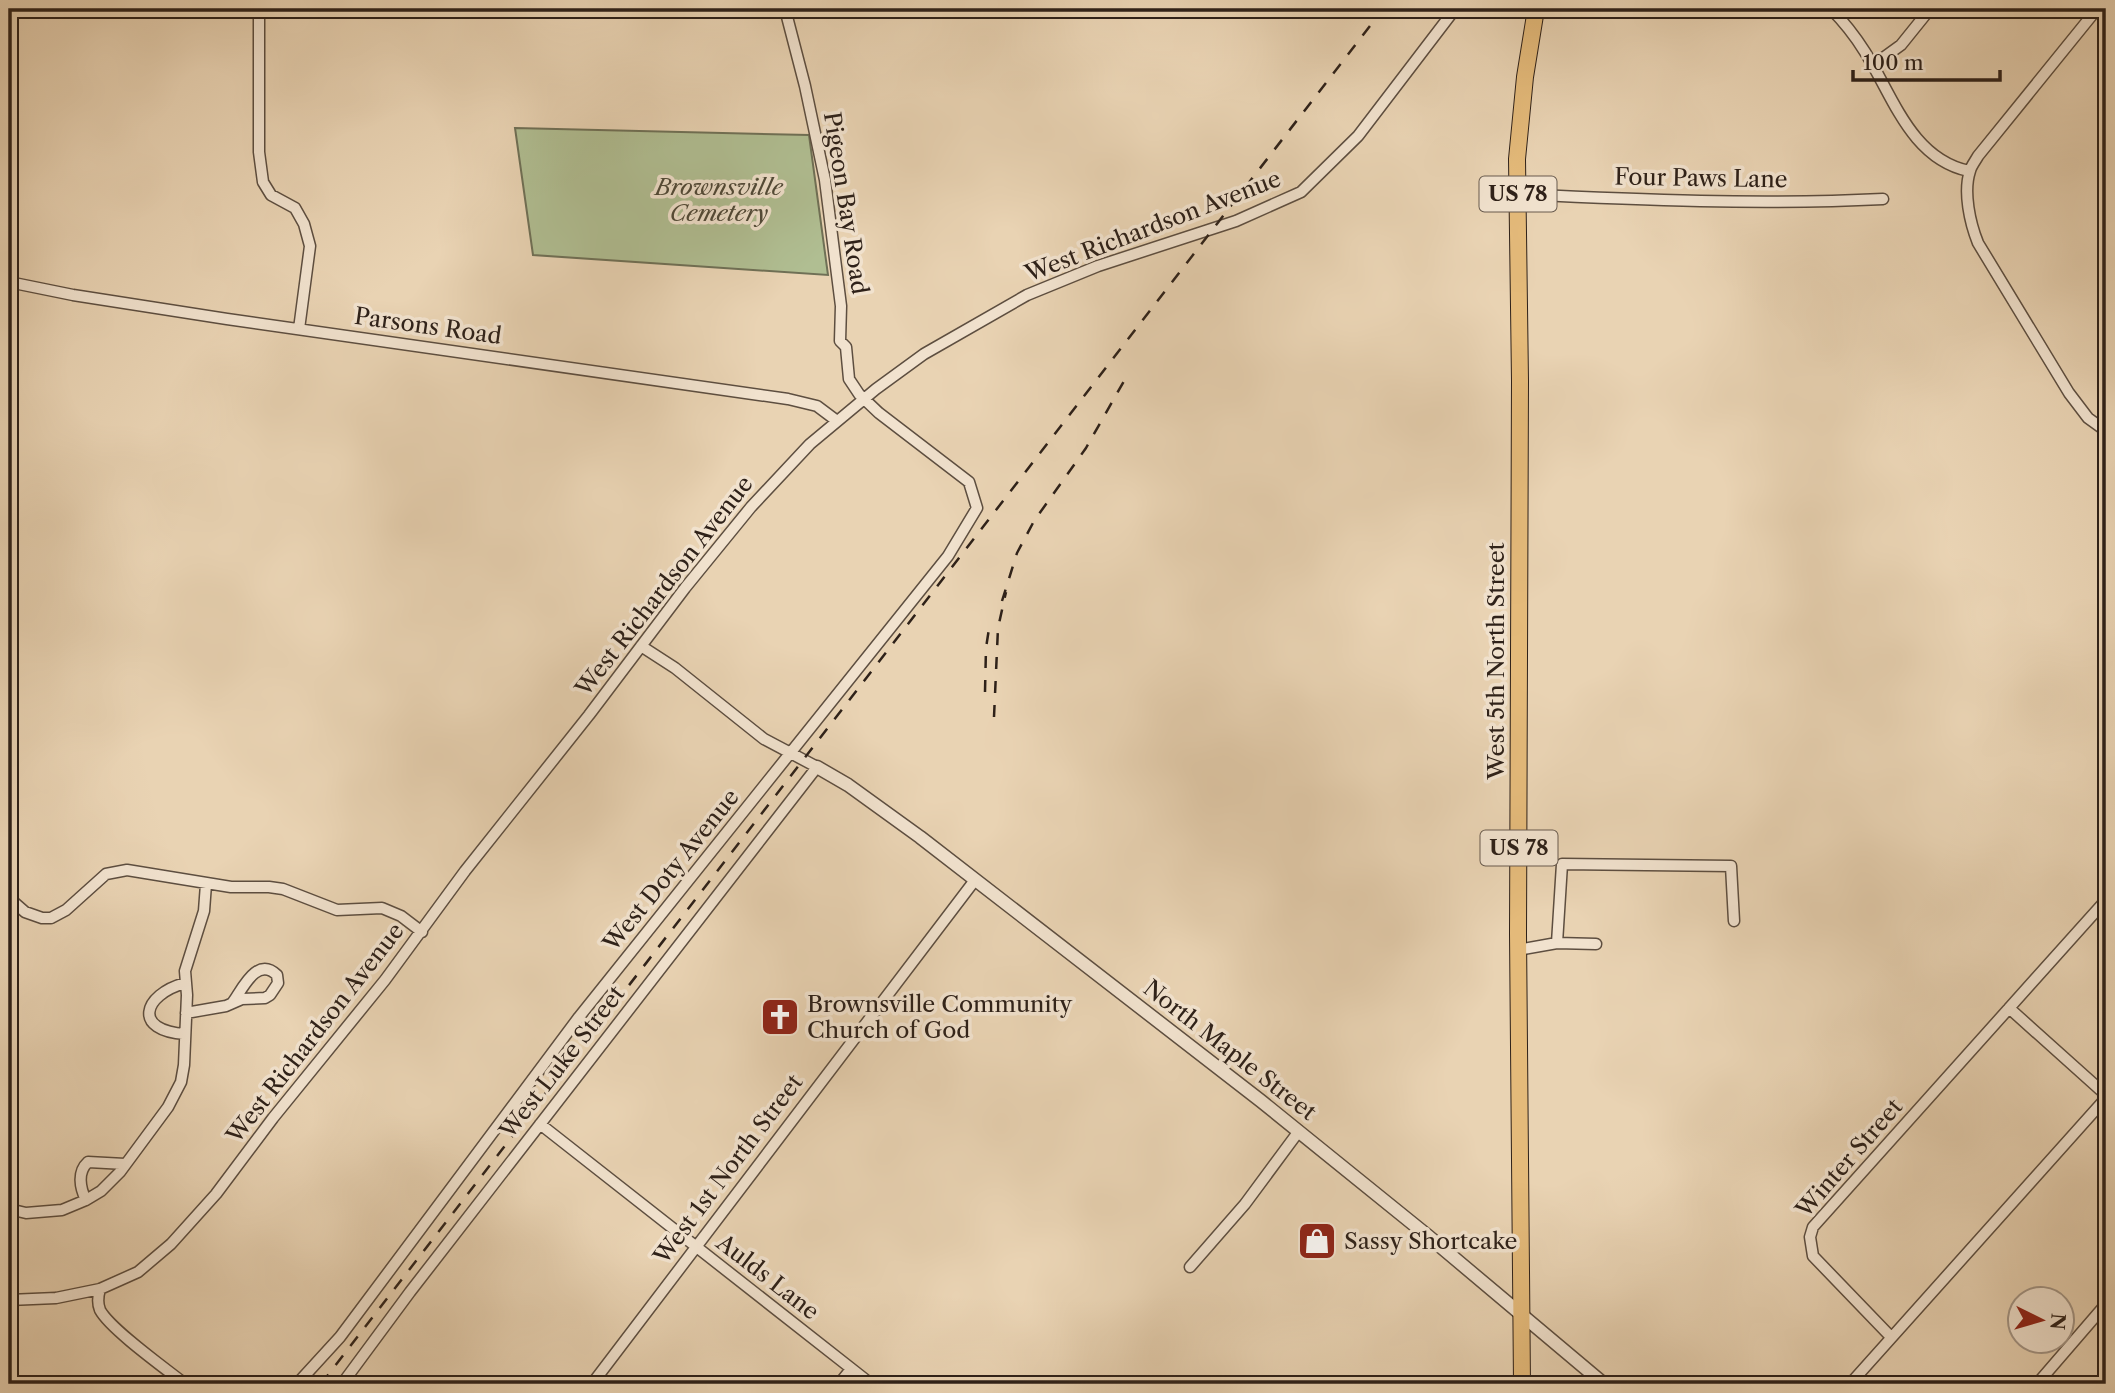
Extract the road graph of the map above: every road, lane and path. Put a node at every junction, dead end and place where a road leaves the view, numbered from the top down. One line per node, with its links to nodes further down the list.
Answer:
1 (259, 9): 13 (street)
2 (785, 9): 14 (street, Pigeon Bay Road)
3 (1455, 9): 14 (street, West Richardson Avenue)
4 (1536, 9): 10 (main road, West 5th North Street / US 78)
5 (1831, 9): 8 (street)
6 (1930, 9): 8 (street)
7 (2096, 9): 9 (street)
8 (1872, 66): 9 (street)
9 (1969, 171): 16 (street)
10 (1518, 194): 11 (street, Four Paws Lane); 28 (main road, West 5th North Street / US 78)
11 (1883, 199)
12 (9, 282): 13 (street, Parsons Road)
13 (299, 329): 15 (street, Parsons Road)
14 (864, 399): 15 (street, West Richardson Avenue); 18 (street, West Doty Avenue)
15 (836, 421): 17 (street, West Richardson Avenue)
16 (2104, 434)
17 (641, 646): 18 (street); 25 (street, West Richardson Avenue)
18 (792, 754): 19 (street); 49 (street, West Doty Avenue)
19 (817, 766): 20 (street, North Maple Street); 35 (street, West Luke Street)
20 (975, 880): 36 (street, North Maple Street); 40 (street, West 1st North Street)
21 (206, 884): 22 (street); 25 (street); 29 (street)
22 (9, 898)
23 (2106, 900): 31 (street, Winter Street)
24 (1734, 921): 26 (street)
25 (422, 932): 42 (street, West Richardson Avenue)
26 (1557, 943): 27 (street); 28 (street)
27 (1596, 944)
28 (1518, 950): 45 (main road, West 5th North Street / US 78)
29 (186, 983): 32 (street); 33 (street)
30 (233, 1002): 32 (street)
31 (2009, 1008): 34 (street); 46 (street, Winter Street)
32 (186, 1013): 33 (street)
33 (186, 1034): 37 (street)
34 (2106, 1096): 46 (street)
35 (541, 1124): 40 (street, Aulds Lane); 50 (street, West Luke Street)
36 (1299, 1131): 41 (street); 45 (street, North Maple Street)
37 (125, 1164): 38 (street); 38 (street)
38 (86, 1200): 39 (street)
39 (12, 1214)
40 (696, 1247): 47 (street, Aulds Lane); 51 (street, West 1st North Street)
41 (1190, 1267)
42 (100, 1289): 43 (street, West Richardson Avenue); 48 (street)
43 (9, 1300)
44 (2106, 1304): 57 (street)
45 (1522, 1314): 54 (main road, US 78); 55 (street, North Maple Street)
46 (1891, 1336): 56 (street)
47 (851, 1370): 52 (street); 53 (street, Aulds Lane)
48 (185, 1384)
49 (297, 1384)
50 (342, 1384)
51 (592, 1384)
52 (839, 1384)
53 (871, 1384)
54 (1522, 1384)
55 (1604, 1384)
56 (1850, 1384)
57 (2037, 1384)

